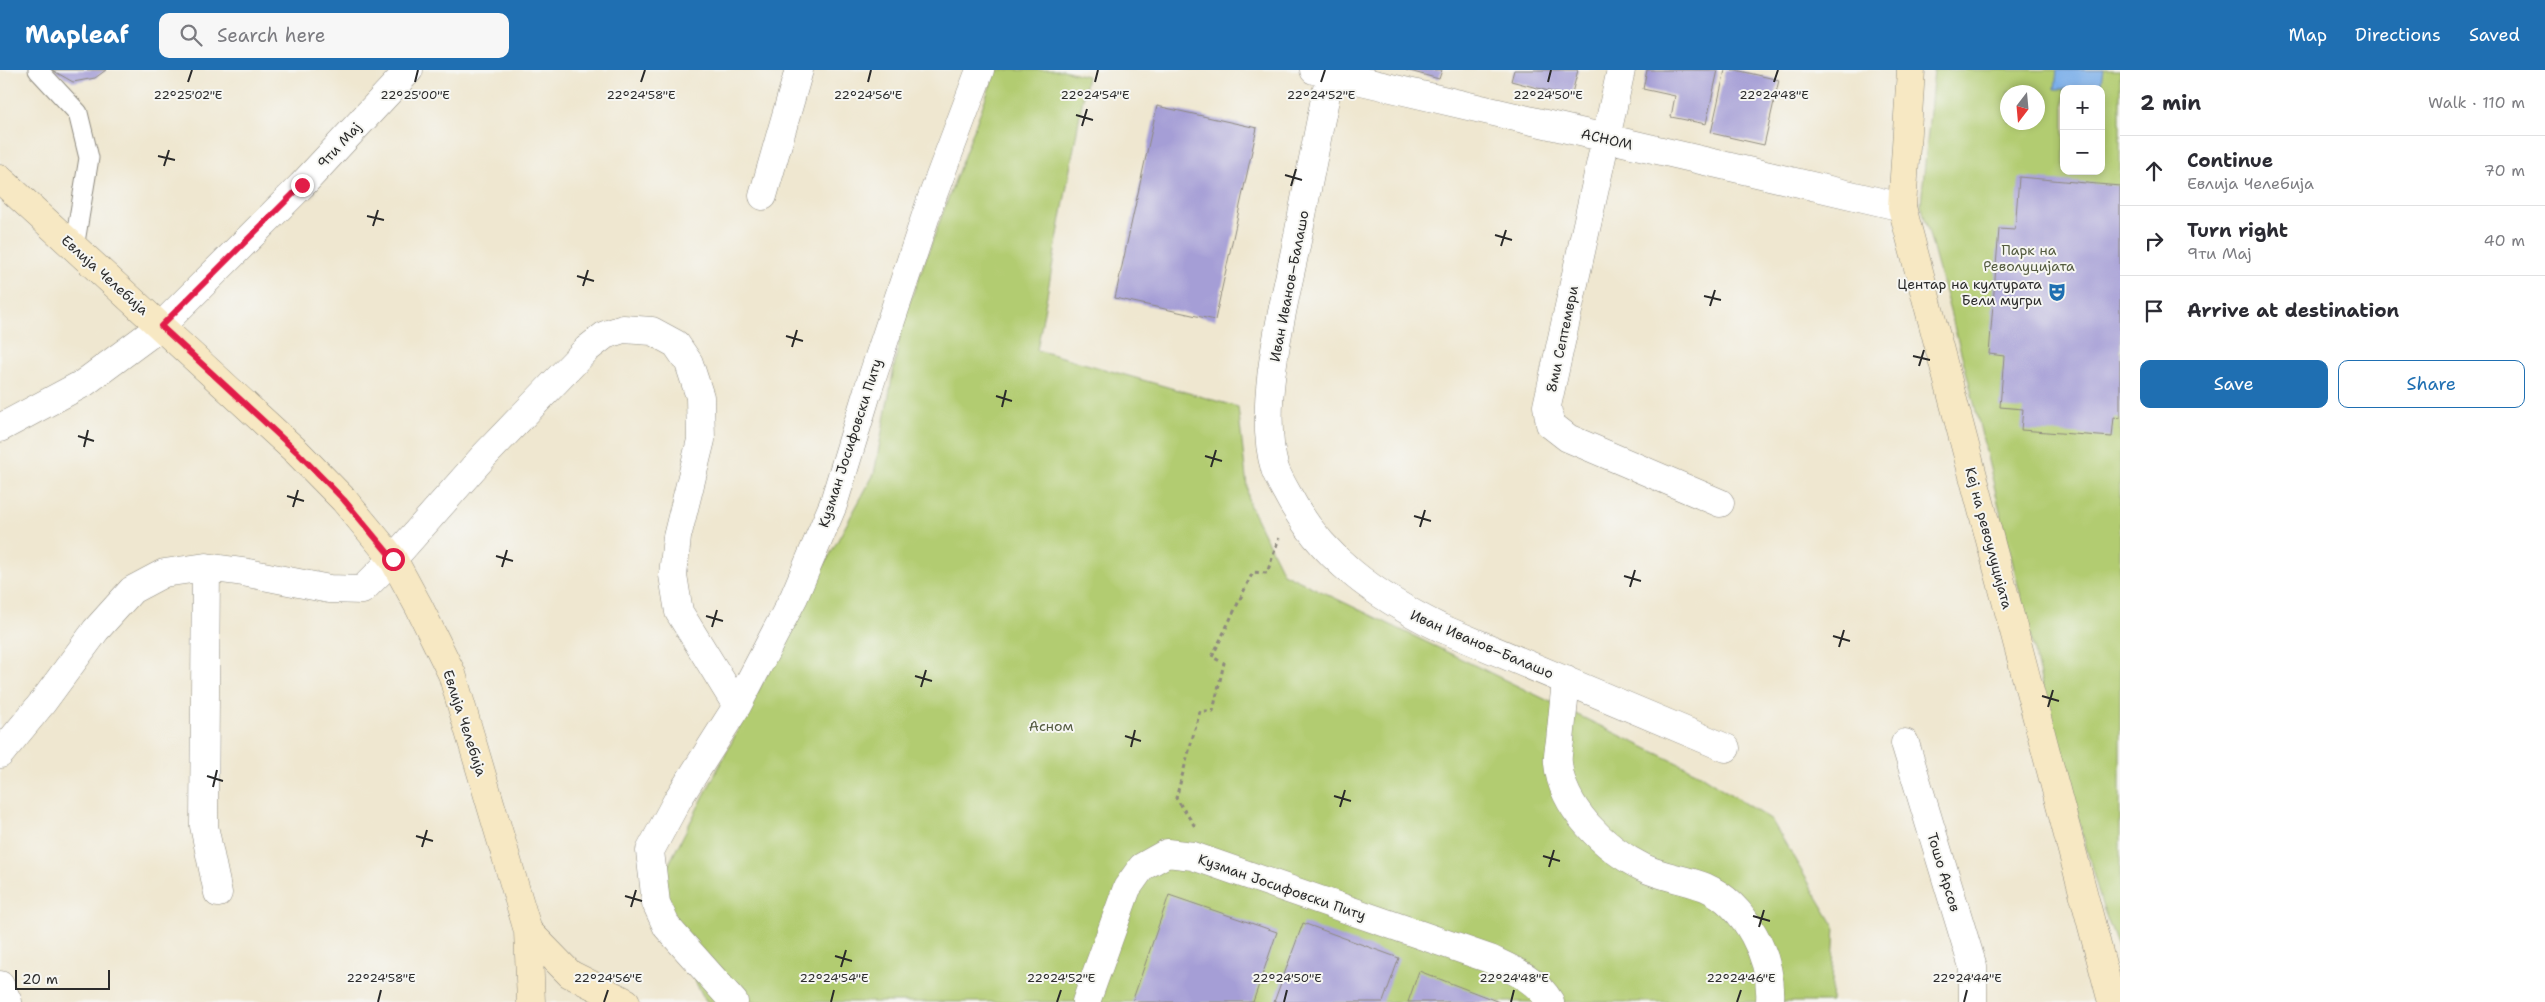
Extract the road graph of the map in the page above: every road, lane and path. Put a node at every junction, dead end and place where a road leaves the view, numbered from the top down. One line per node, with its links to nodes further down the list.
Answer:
1 (38, 70): 12 (lane)
2 (409, 70): 13 (street, 9ти Мај)
3 (799, 70): 10 (street)
4 (980, 70): 20 (street, Кузман Јосифовски Питу)
5 (1621, 70): 8 (street, 8ми Септември)
6 (1911, 70): 11 (street, Кеј на ревоулуцијата)
7 (1324, 71): 8 (street, АСНОМ); 15 (street, Иван Иванов–Балашо)
8 (1606, 139): 11 (street, АСНОМ); 16 (street, 8ми Септември)
9 (0, 179): 12 (street, Евлија Челебија)
10 (763, 196)
11 (1902, 206): 36 (street, Кеј на ревоулуцијата)
12 (74, 248): 13 (street, Евлија Челебија)
13 (161, 326): 14 (street, 9ти Мај); 17 (street, Евлија Челебија)
14 (0, 428)
15 (1291, 501): 19 (street, Иван Иванов–Балашо); 24 (path)
16 (1720, 503)
17 (393, 559): 18 (street); 20 (street); 26 (street, Евлија Челебија)
18 (206, 567): 23 (street); 25 (street)
19 (1566, 680): 22 (street, Иван Иванов–Балашо); 34 (street)
20 (737, 706): 31 (street, Кузман Јосифовски Питу)
21 (1904, 742): 35 (street, Тошо Арсов)
22 (1726, 748)
23 (0, 754)
24 (1167, 853): 32 (street); 33 (street, Кузман Јосифовски Питу)
25 (218, 893)
26 (528, 931): 29 (street); 30 (street)
27 (0, 985): 28 (street)
28 (8, 1002)
29 (531, 1002)
30 (626, 1002)
31 (734, 1002)
32 (1086, 1002)
33 (1550, 1002)
34 (1770, 1002)
35 (1972, 1002)
36 (2112, 1002)

